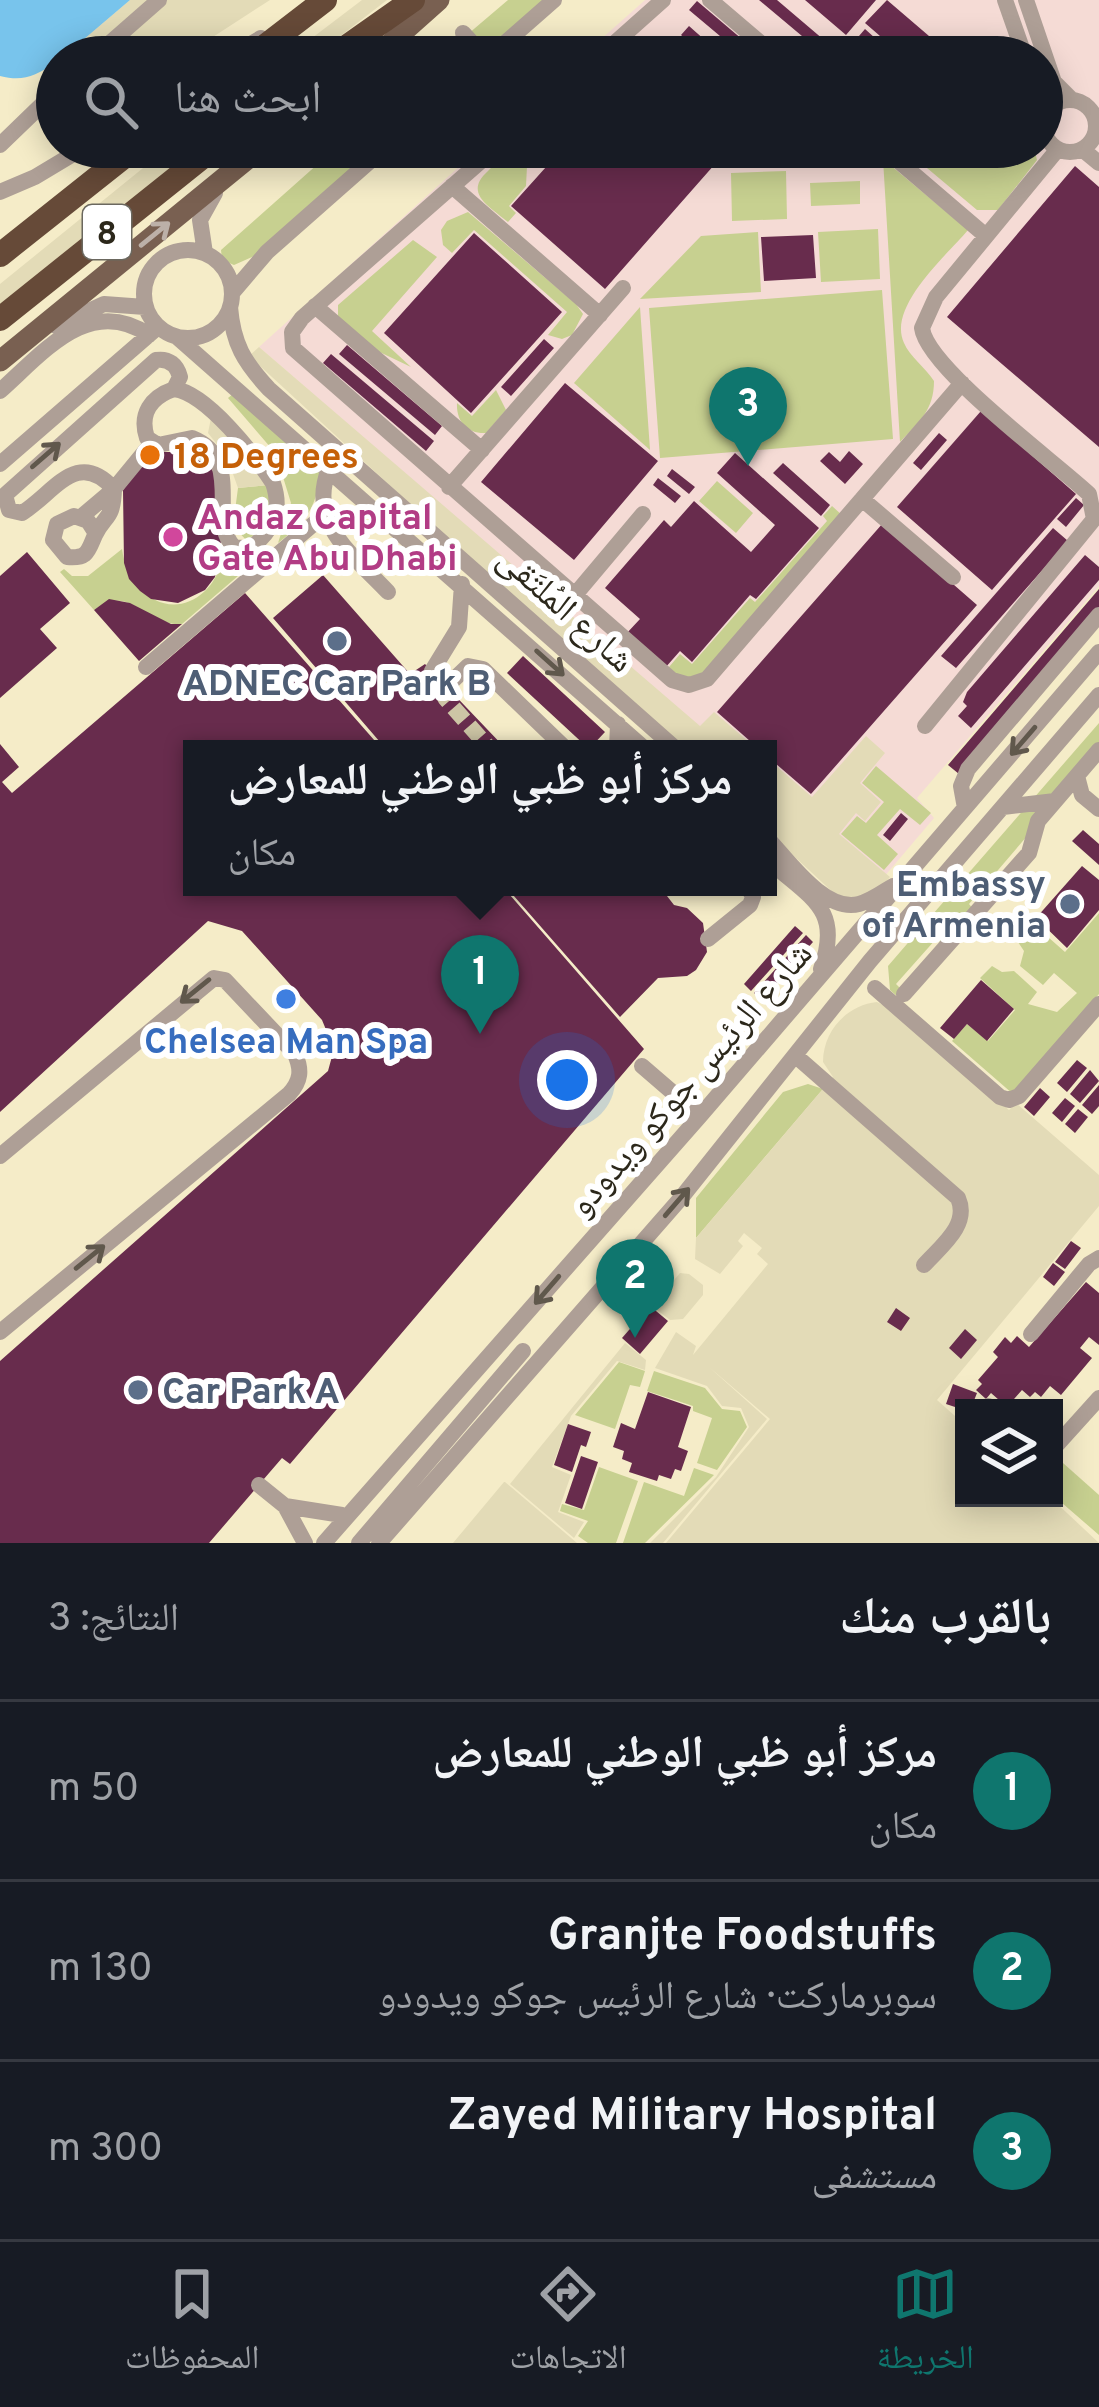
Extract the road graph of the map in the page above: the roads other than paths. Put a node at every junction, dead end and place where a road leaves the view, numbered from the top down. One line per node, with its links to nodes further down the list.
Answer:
1 (159, 0): 11 (street)
2 (413, 0): 14 (highway)
3 (439, 0): 15 (main road)
4 (554, 0): 17 (street)
5 (663, 0): 18 (street)
6 (710, 0): 19 (street)
7 (1005, 0): 20 (street)
8 (1026, 0): 21 (street)
9 (319, 4): 12 (street); 13 (highway)
10 (464, 33): 16 (street)
11 (118, 36)
12 (265, 36)
13 (278, 36)
14 (362, 36)
15 (399, 36)
16 (467, 36)
17 (512, 36)
18 (626, 36)
19 (752, 36)
20 (1017, 36)
21 (1038, 36)
22 (1063, 91): 23 (street)
23 (1072, 100): 24 (street); 26 (street)
24 (1063, 103)
25 (36, 110): 27 (street)
26 (1097, 125): 28 (street)
27 (0, 145)
28 (1082, 148): 29 (street); 30 (street)
29 (1063, 149)
30 (1099, 163)
31 (50, 168): 41 (street)
32 (110, 168): 44 (highway, 8)
33 (189, 168): 51 (highway, 8)
34 (236, 168): 54 (main road, one-way to 34)
35 (241, 168): 45 (street)
36 (351, 168): 43 (street)
37 (472, 168): 40 (street)
38 (907, 168): 42 (street)
39 (1042, 168): 42 (street)
40 (452, 186): 48 (street); 50 (street)
41 (0, 192)
42 (986, 236): 56 (street)
43 (267, 252): 45 (street); 47 (street)
44 (0, 255)
45 (210, 256): 47 (street); 49 (street)
46 (623, 288): 50 (street)
47 (231, 300): 53 (street); 58 (street, شارع المُلتَقى)
48 (315, 306): 62 (street); 65 (street)
49 (146, 307): 52 (street); 54 (street)
50 (599, 315): 62 (street)
51 (0, 319)
52 (154, 331): 53 (street); 59 (street); 63 (street)
53 (177, 337): 55 (street, شارع المُلتَقى)
54 (0, 362)
55 (216, 368): 57 (street); 58 (street); 60 (street); 64 (street, شارع المُلتَقى)
56 (962, 382): 67 (street); 68 (street)
57 (178, 389): 60 (street); 61 (street); 66 (street, one-way to 57)
58 (269, 389): 90 (street, شارع المُلتَقى)
59 (0, 391)
60 (206, 406): 61 (street)
61 (152, 444): 66 (street)
62 (482, 450): 65 (street)
63 (0, 464)
64 (329, 469): 70 (street); 74 (street, شارع المُلتَقى)
65 (449, 487): 76 (street)
66 (114, 489): 71 (street); 72 (street)
67 (1094, 489): 86 (street)
68 (862, 499): 73 (street); 76 (street)
69 (643, 514): 76 (street)
70 (323, 515): 75 (street); 81 (street)
71 (82, 517): 72 (street); 72 (street)
72 (95, 532)
73 (952, 577)
74 (462, 584): 78 (street, شارع المُلتَقى); 79 (street)
75 (388, 592)
76 (574, 596)
77 (1099, 615): 95 (street)
78 (507, 625): 79 (street); 85 (street, شارع المُلتَقى, one-way to 85)
79 (455, 634): 82 (street)
80 (1099, 652): 95 (street, شارع الرئيس جوكو ويدودو, one-way to 95)
81 (146, 667)
82 (432, 671)
83 (446, 687): 87 (street)
84 (1099, 695): 94 (street, شارع الرئيس جوكو ويدودو)
85 (618, 724): 88 (street); 89 (street, شارع المُلتَقى)
86 (925, 726)
87 (557, 740)
88 (617, 740)
89 (635, 740)
90 (660, 740)
91 (1099, 750): 92 (street)
92 (1077, 776): 93 (street); 96 (street)
93 (1054, 801): 94 (street); 103 (street)
94 (1003, 807): 102 (street, شارع الرئيس جوكو ويدودو)
95 (965, 808): 99 (street, شارع الرئيس جوكو ويدودو)
96 (1099, 809)
97 (777, 848): 99 (street)
98 (777, 869): 104 (street)
99 (902, 881): 104 (street, شارع الرئيس جوكو ويدودو)
100 (739, 896): 101 (street)
101 (752, 896)
102 (895, 931): 103 (street); 108 (street, شارع الرئيس جوكو ويدودو)
103 (958, 934): 106 (street)
104 (816, 982): 110 (street, شارع الرئيس جوكو ويدودو)
105 (875, 988): 107 (street)
106 (904, 994)
107 (1099, 1004)
108 (796, 1057): 113 (street); 126 (street, شارع الرئيس جوكو ويدودو, one-way to 108)
109 (642, 1066): 110 (street)
110 (700, 1117): 120 (street, شارع الرئيس جوكو ويدودو, one-way to 120)
111 (0, 1156): 114 (street, one-way to 111)
112 (1099, 1258): 115 (street)
113 (924, 1265)
114 (0, 1332)
115 (1031, 1334)
116 (523, 1351): 125 (street)
117 (1099, 1398): 118 (street)
118 (1063, 1438)
119 (259, 1485): 121 (street)
120 (359, 1504): 122 (street); 124 (street, شارع الرئيس جوكو ويدودو)
121 (285, 1506): 122 (street); 123 (street)
122 (342, 1515): 123 (street)
123 (307, 1543)
124 (324, 1543)
125 (359, 1543)
126 (379, 1543)

